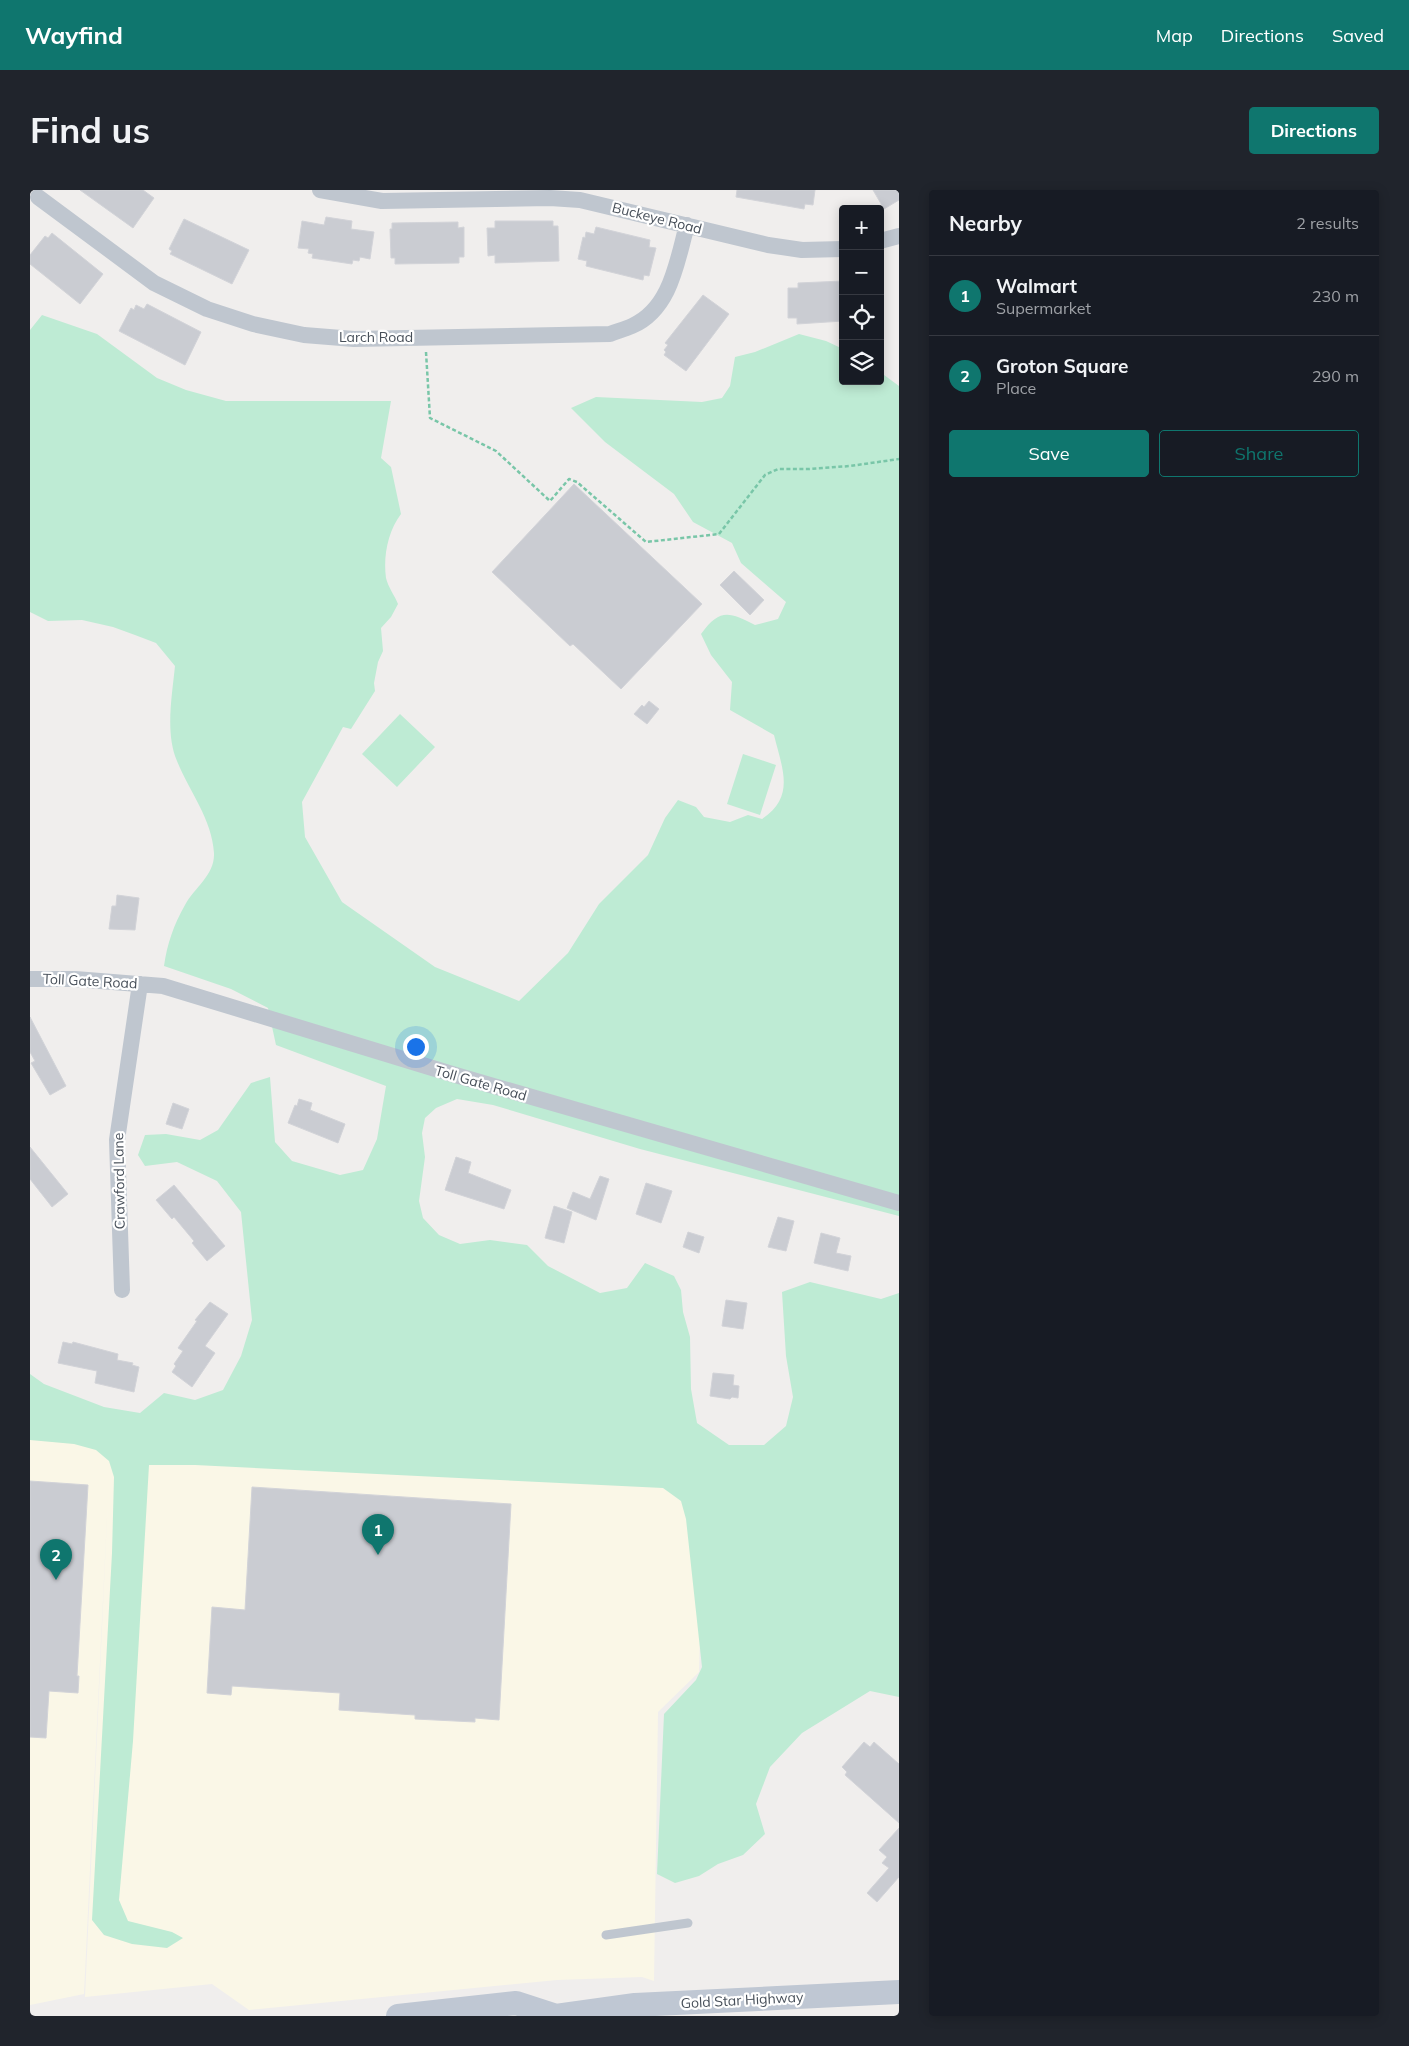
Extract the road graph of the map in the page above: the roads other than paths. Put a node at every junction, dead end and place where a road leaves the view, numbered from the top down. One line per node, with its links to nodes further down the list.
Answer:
1 (320, 190): 2 (street, Buckeye Road)
2 (415, 196): 4 (street, Buckeye Road)
3 (36, 198): 4 (street, Larch Road)
4 (687, 225): 7 (street, Buckeye Road)
5 (899, 236): 6 (street)
6 (884, 241)
7 (839, 249)
8 (30, 979): 9 (street, Toll Gate Road)
9 (140, 984): 10 (street, Toll Gate Road); 11 (street, Crawford Lane)
10 (899, 1203)
11 (122, 1290)
12 (688, 1923): 13 (lane)
13 (606, 1935)
14 (899, 1992): 16 (main road, Gold Star Highway)
15 (398, 2016): 16 (main road, Gold Star Highway)
16 (556, 2016)

